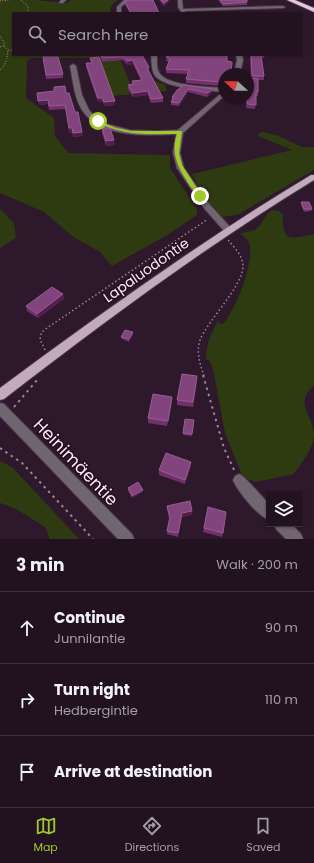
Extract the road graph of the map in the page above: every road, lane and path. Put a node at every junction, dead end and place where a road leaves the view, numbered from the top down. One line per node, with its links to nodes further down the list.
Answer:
1 (8, 0): 6 (path)
2 (22, 0): 9 (path)
3 (127, 0): 10 (street)
4 (180, 0): 11 (street)
5 (290, 0): 8 (highway)
6 (0, 1)
7 (283, 7): 11 (street)
8 (314, 10)
9 (28, 12)
10 (119, 12)
11 (183, 12)
12 (0, 36): 13 (path)
13 (4, 46): 14 (path); 15 (path)
14 (0, 47)
15 (8, 50): 16 (path); 21 (path)
16 (12, 50)
17 (154, 56): 22 (street)
18 (239, 56): 20 (street)
19 (73, 66): 24 (street)
20 (238, 68)
21 (0, 70)
22 (218, 91)
23 (218, 97): 24 (street)
24 (180, 132): 26 (street)
25 (314, 177): 27 (main road, Lapaluodontie)
26 (213, 216): 27 (street); 28 (path)
27 (225, 232): 28 (main road, Lapaluodontie); 33 (path)
28 (48, 358): 30 (main road, Lapaluodontie)
29 (41, 375): 31 (path)
30 (0, 395)
31 (4, 411): 37 (street, Heinimäentie)
32 (0, 448): 36 (path)
33 (239, 480): 34 (street)
34 (266, 510)
35 (284, 527): 38 (street)
36 (93, 539)
37 (127, 539)
38 (296, 539)

